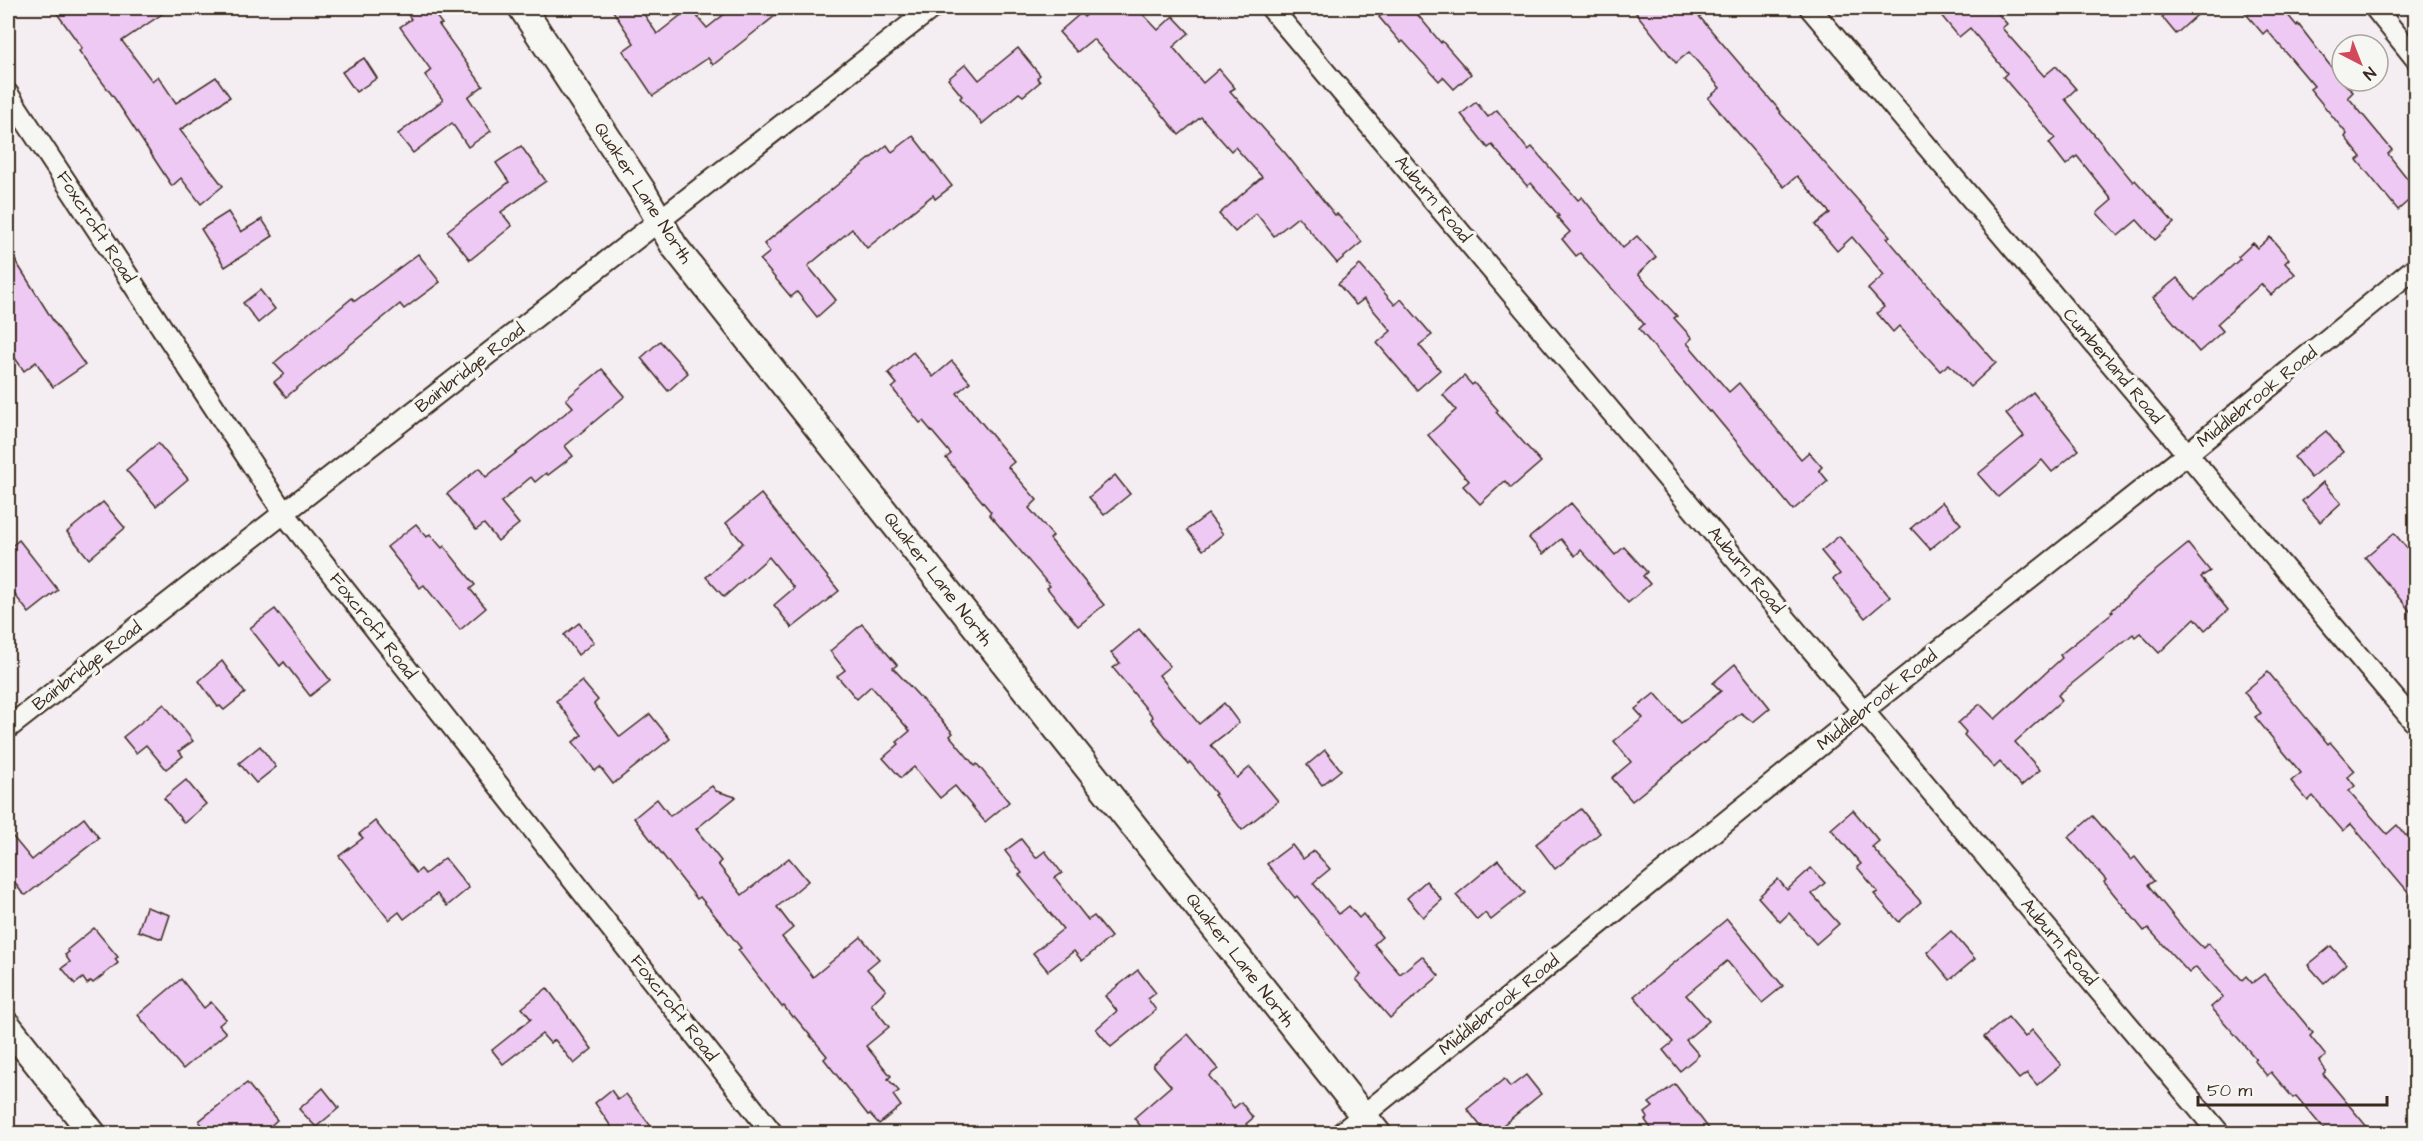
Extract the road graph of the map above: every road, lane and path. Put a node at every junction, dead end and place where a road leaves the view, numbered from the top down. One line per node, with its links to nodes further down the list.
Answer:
1 (522, 8): 8 (street, Quaker Lane North)
2 (932, 8): 8 (street, Bainbridge Road)
3 (1271, 8): 12 (street, Auburn Road)
4 (1810, 8): 10 (street, Cumberland Road)
5 (2374, 8): 6 (street)
6 (2415, 59)
7 (8, 94): 11 (street, Foxcroft Road)
8 (659, 220): 11 (street, Bainbridge Road); 16 (street, Quaker Lane North)
9 (2415, 267): 10 (street, Middlebrook Road)
10 (2187, 453): 12 (street, Middlebrook Road); 13 (street, Cumberland Road)
11 (284, 513): 14 (street, Bainbridge Road); 18 (street, Foxcroft Road)
12 (1863, 710): 16 (street, Middlebrook Road); 20 (street, Auburn Road)
13 (2415, 724)
14 (8, 728)
15 (8, 1026): 17 (street)
16 (1370, 1124): 19 (street, Middlebrook Road)
17 (93, 1134)
18 (773, 1134)
19 (1340, 1134)
20 (2220, 1134)

